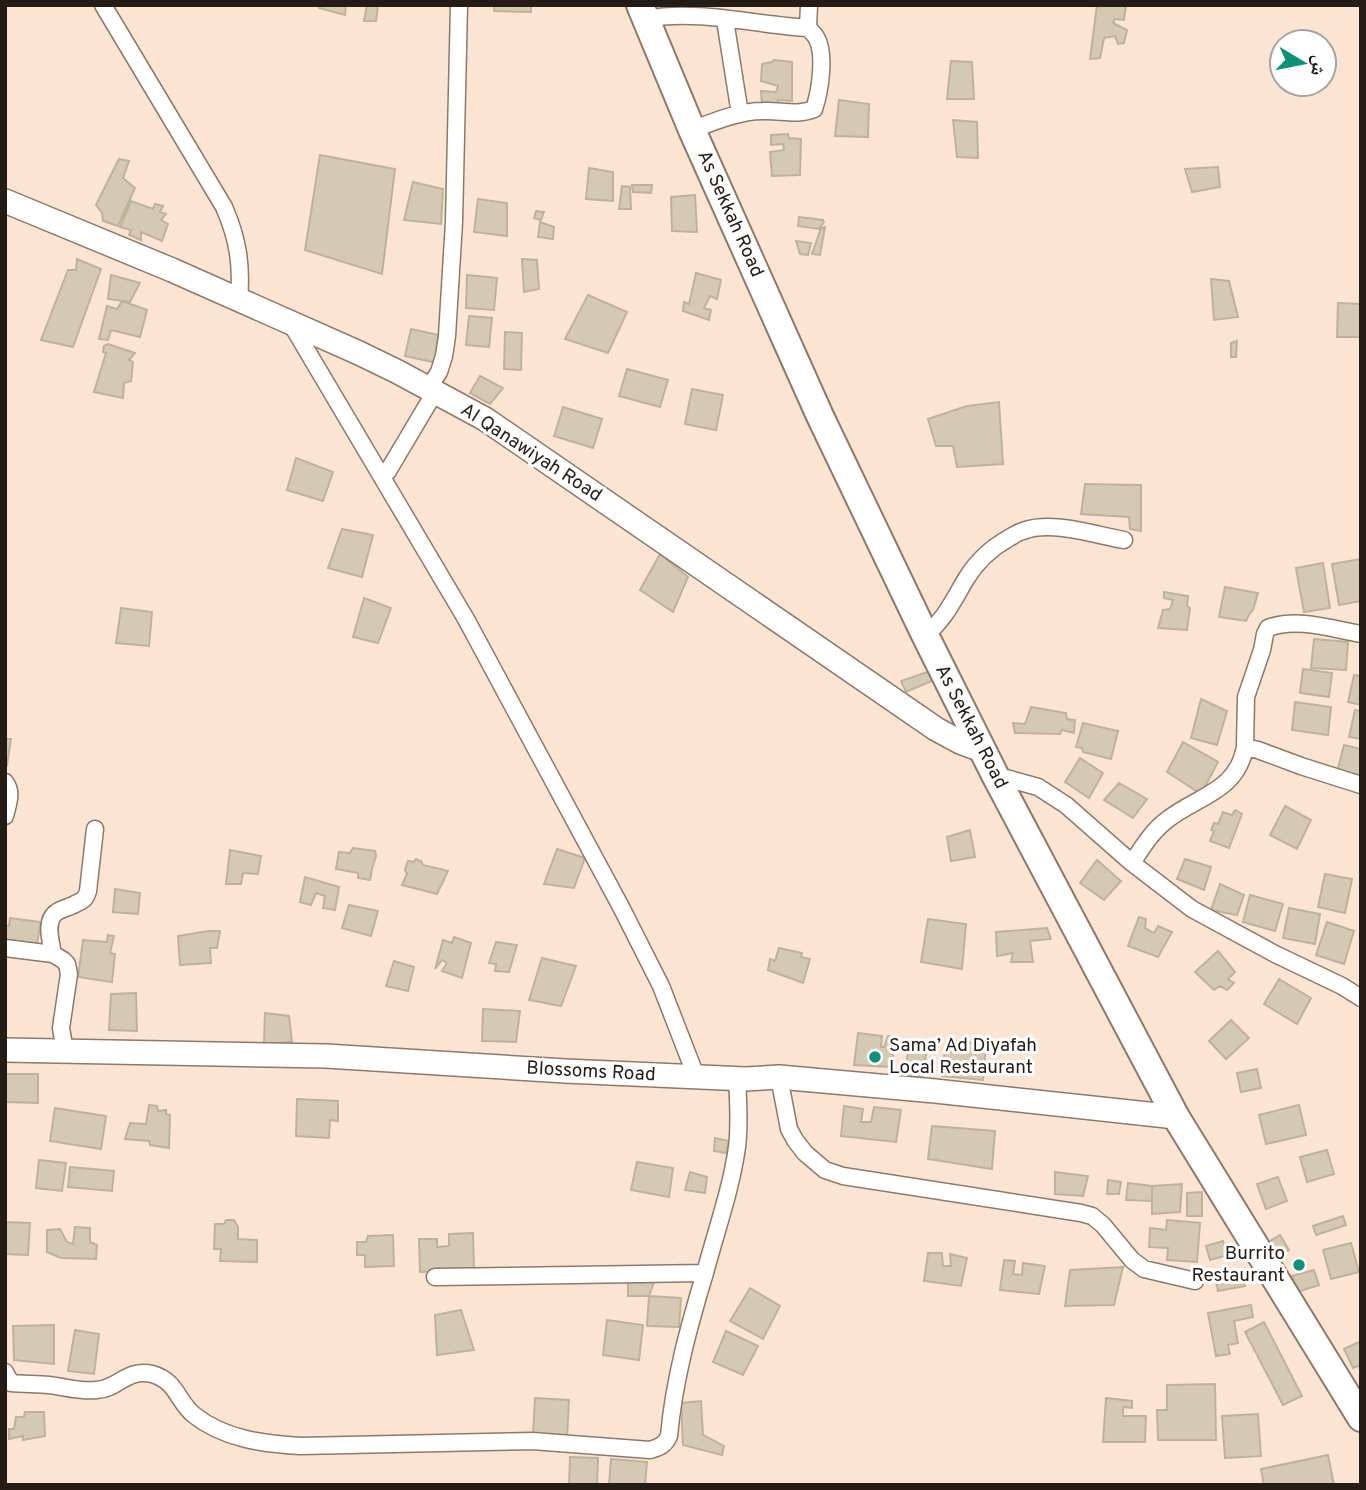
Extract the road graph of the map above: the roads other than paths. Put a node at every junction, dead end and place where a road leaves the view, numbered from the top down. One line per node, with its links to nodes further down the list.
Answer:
1 (103, 5): 10 (street)
2 (459, 5): 12 (street)
3 (809, 5): 6 (street)
4 (643, 12): 5 (street); 8 (main road, As Sekkah Road)
5 (725, 20): 6 (street); 7 (street)
6 (808, 29): 7 (street)
7 (740, 114): 8 (street)
8 (692, 130): 16 (main road, As Sekkah Road)
9 (5, 201): 10 (street, Al Qanawiyah Road)
10 (239, 299): 11 (street, Al Qanawiyah Road)
11 (290, 322): 12 (street, Al Qanawiyah Road); 13 (street)
12 (431, 391): 13 (street); 18 (street, Al Qanawiyah Road)
13 (383, 477): 30 (street)
14 (1125, 540): 16 (street)
15 (1361, 634): 17 (street)
16 (925, 635): 18 (main road, As Sekkah Road)
17 (1245, 747): 21 (street); 24 (street)
18 (984, 751): 19 (main road, As Sekkah Road)
19 (995, 775): 24 (street); 33 (main road, As Sekkah Road)
20 (5, 782): 22 (street)
21 (1361, 785)
22 (5, 816)
23 (95, 829): 26 (street)
24 (1132, 863): 27 (street)
25 (5, 948): 26 (street)
26 (53, 954): 29 (street)
27 (1361, 998)
28 (5, 1050): 29 (street, Blossoms Road)
29 (65, 1051): 30 (street, Blossoms Road)
30 (696, 1076): 31 (street, Blossoms Road)
31 (737, 1077): 32 (street, Blossoms Road); 34 (street)
32 (779, 1077): 33 (street, Blossoms Road); 36 (street)
33 (1176, 1117): 38 (main road, As Sekkah Road)
34 (704, 1273): 35 (street); 37 (street)
35 (435, 1277)
36 (1195, 1281)
37 (5, 1372)
38 (1361, 1418)

